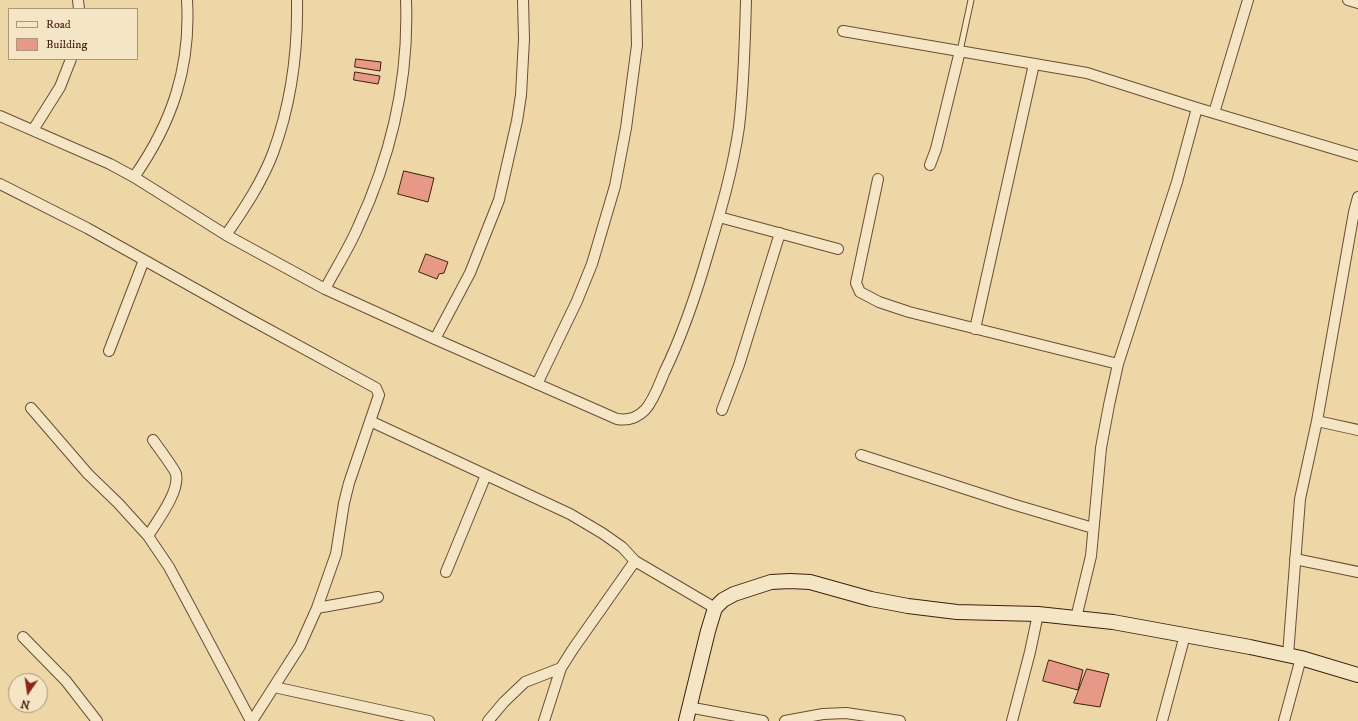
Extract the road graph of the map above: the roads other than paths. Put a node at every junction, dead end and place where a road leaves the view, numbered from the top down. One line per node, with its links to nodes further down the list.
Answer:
1 (187, 0): 21 (street)
2 (297, 0): 27 (street)
3 (406, 0): 30 (street)
4 (523, 0): 32 (street)
5 (636, 0): 35 (street)
6 (746, 0): 25 (street)
7 (971, 0): 12 (lane)
8 (1248, 0): 16 (street)
9 (1348, 0): 10 (street)
10 (1358, 3)
11 (843, 31): 12 (street)
12 (960, 50): 14 (street); 20 (street)
13 (71, 60): 18 (street)
14 (1034, 64): 15 (street); 31 (street)
15 (1197, 108): 16 (street); 34 (street)
16 (1214, 113): 19 (street)
17 (0, 116): 18 (street)
18 (33, 130): 21 (street)
19 (1358, 156)
20 (930, 165)
21 (134, 177): 27 (street)
22 (878, 180): 31 (street)
23 (0, 184): 29 (street)
24 (1358, 197): 39 (street)
25 (719, 218): 26 (street); 35 (street)
26 (780, 233): 28 (street); 37 (street)
27 (226, 235): 30 (street)
28 (838, 249)
29 (144, 260): 33 (street); 38 (street)
30 (325, 289): 32 (street)
31 (975, 329): 34 (street)
32 (435, 339): 35 (street)
33 (109, 351)
34 (1118, 364): 44 (street)
35 (537, 384)
36 (31, 408): 45 (street)
37 (722, 410)
38 (370, 421): 43 (street); 51 (street)
39 (1317, 421): 40 (street); 46 (street)
40 (1358, 430)
41 (153, 440): 45 (street)
42 (861, 455): 44 (street)
43 (486, 475): 47 (street); 48 (street)
44 (1093, 528): 54 (street)
45 (148, 536): 63 (street)
46 (1295, 559): 49 (street); 57 (street)
47 (635, 561): 52 (street); 58 (street)
48 (446, 572)
49 (1358, 572)
50 (378, 597): 51 (street)
51 (317, 608): 60 (street)
52 (715, 608): 53 (street); 61 (street)
53 (1038, 614): 54 (street); 71 (street)
54 (1076, 618): 55 (street)
55 (1185, 635): 57 (street); 72 (street)
56 (23, 636): 62 (street)
57 (1294, 657): 59 (street); 73 (street)
58 (561, 668): 65 (street); 66 (street)
59 (1358, 675)
60 (274, 687): 63 (street); 64 (street)
61 (688, 707): 67 (street); 68 (street)
62 (97, 721)
63 (251, 721)
64 (429, 721)
65 (488, 721)
66 (544, 721)
67 (686, 721)
68 (763, 721)
69 (785, 721): 70 (street)
70 (900, 721)
71 (1012, 721)
72 (1162, 721)
73 (1284, 721)

